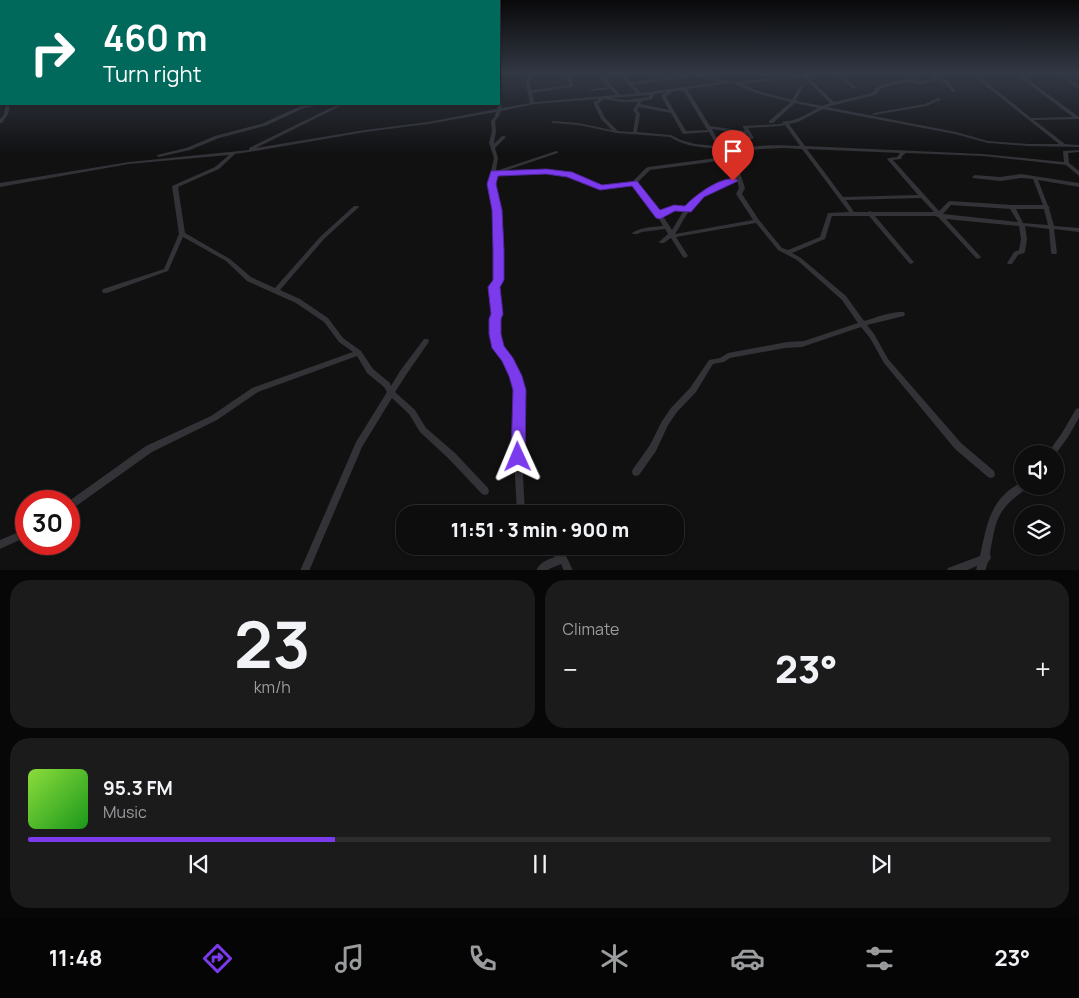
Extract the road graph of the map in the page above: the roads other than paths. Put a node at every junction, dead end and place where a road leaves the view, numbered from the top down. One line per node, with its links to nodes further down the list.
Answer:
1 (531, 100): 15 (street)
2 (574, 100): 15 (street)
3 (595, 100): 17 (street)
4 (601, 100): 17 (street)
5 (610, 100): 6 (street)
6 (639, 100): 25 (street); 35 (street)
7 (666, 100): 25 (street)
8 (691, 100): 33 (street)
9 (794, 100): 24 (street); 32 (street)
10 (829, 100): 18 (street)
11 (851, 100): 18 (street)
12 (937, 100): 26 (street)
13 (1005, 100): 28 (street)
14 (1049, 100): 27 (street)
15 (532, 103): 16 (street)
16 (500, 104)
17 (596, 104): 34 (street)
18 (833, 104): 24 (street)
19 (8, 105): 30 (street)
20 (315, 105): 50 (street)
21 (340, 105): 45 (street)
22 (495, 105): 45 (street)
23 (499, 105): 42 (street)
24 (825, 107): 26 (street); 36 (street)
25 (673, 112): 33 (street)
26 (868, 114): 39 (street)
27 (1078, 118): 28 (street)
28 (1029, 119): 39 (street)
29 (784, 120): 41 (street)
30 (0, 122)
31 (553, 122): 34 (street)
32 (771, 122)
33 (709, 129): 36 (street); 38 (street)
34 (617, 132): 35 (street)
35 (635, 133): 43 (street)
36 (749, 133): 38 (street)
37 (504, 137): 42 (street)
38 (715, 138): 43 (street)
39 (1064, 146): 40 (street)
40 (1079, 146)
41 (803, 147): 47 (street); 49 (street); 61 (street)
42 (493, 148): 52 (street)
43 (722, 148): 49 (street)
44 (1079, 151): 51 (street)
45 (245, 152): 48 (street)
46 (556, 152): 52 (street)
47 (905, 152): 51 (street); 60 (street)
48 (233, 153): 50 (street); 76 (street)
49 (727, 158): 54 (street); 57 (street)
50 (144, 162): 58 (street)
51 (1067, 164): 53 (street)
52 (494, 173): 57 (street); 99 (street)
53 (1079, 174)
54 (737, 176): 65 (street); 70 (street)
55 (975, 177): 56 (street)
56 (1035, 178): 59 (street); 64 (street)
57 (634, 183): 69 (street)
58 (0, 185)
59 (1079, 185)
60 (922, 196): 61 (street); 68 (street)
61 (841, 198): 67 (street)
62 (356, 207): 86 (street)
63 (1012, 207): 64 (street); 68 (street); 71 (street)
64 (1047, 207): 72 (street)
65 (687, 209): 69 (street); 77 (street)
66 (870, 213): 67 (street); 68 (street); 83 (street)
67 (852, 214): 79 (street)
68 (940, 214): 71 (street); 82 (street)
69 (660, 216): 73 (street)
70 (757, 221): 77 (street); 79 (street)
71 (1023, 224): 72 (street); 84 (street)
72 (1052, 226): 74 (street); 80 (street)
73 (666, 227): 75 (street); 77 (street)
74 (1079, 230)
75 (635, 233)
76 (182, 234): 85 (street); 86 (street)
77 (672, 236): 78 (street); 81 (street)
78 (662, 242)
79 (788, 253): 88 (street)
80 (1054, 253)
81 (685, 256)
82 (978, 257)
83 (911, 262)
84 (1010, 262)
85 (105, 291)
86 (276, 291): 90 (street)
87 (902, 314): 88 (street)
88 (864, 324): 94 (street); 95 (street)
89 (426, 341): 91 (street)
90 (359, 353): 91 (street); 98 (street)
91 (391, 392): 96 (street); 105 (street)
92 (1079, 411): 93 (street)
93 (1058, 445)
94 (636, 472)
95 (991, 474)
96 (485, 491)
97 (1014, 494): 103 (street)
98 (80, 498)
99 (521, 505)
100 (15, 538): 101 (street)
101 (0, 545)
102 (557, 555): 104 (street)
103 (986, 558): 108 (street); 109 (street)
104 (563, 559): 106 (street); 107 (street)
105 (304, 570)
106 (540, 570)
107 (568, 570)
108 (950, 570)
109 (980, 570)

